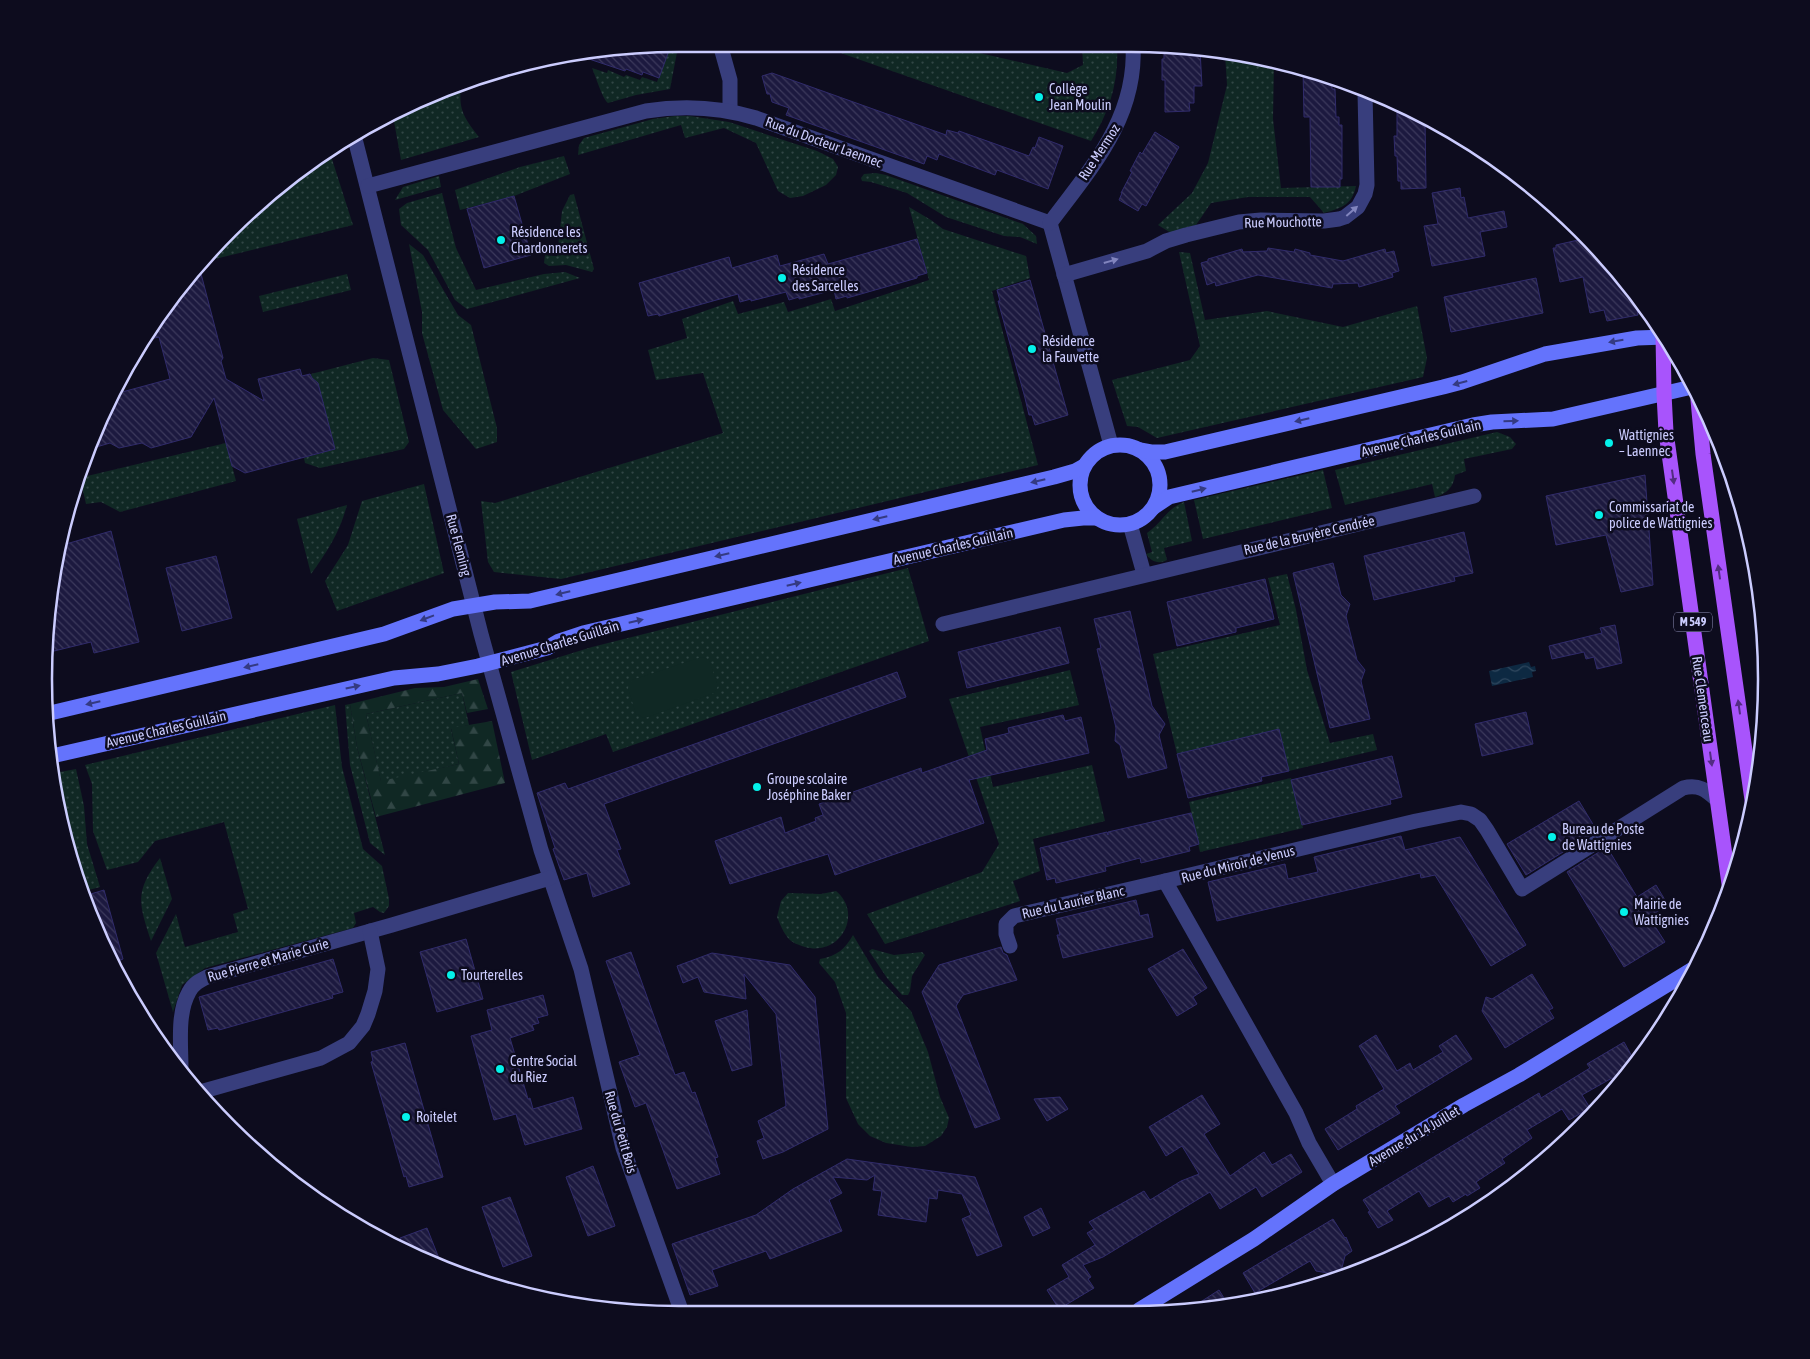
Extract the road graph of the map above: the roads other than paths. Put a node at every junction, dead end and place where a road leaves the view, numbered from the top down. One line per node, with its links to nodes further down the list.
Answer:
1 (722, 52): 4 (street)
2 (1133, 52): 7 (street, Rue Mermoz)
3 (1365, 98): 8 (street, Rue Mouchotte, one-way to 3)
4 (730, 111): 6 (street, Rue du Docteur Laennec); 7 (street, Rue du Docteur Laennec)
5 (356, 143): 6 (street, Rue Fleming)
6 (368, 186): 22 (street, Rue Fleming)
7 (1050, 223): 8 (street)
8 (1064, 275): 14 (street)
9 (1655, 337): 15 (street, one-way to 15)
10 (1664, 351): 12 (main road, Rue Clemenceau / M 549)
11 (1686, 389): 12 (street, Avenue Charles Guillain)
12 (1664, 394): 18 (street, Avenue Charles Guillain, one-way to 12); 28 (main road, Rue Clemenceau / M 549, one-way to 28)
13 (1700, 417): 27 (main road, M 549, one-way to 13)
14 (1111, 446): 15 (street); 16 (street)
15 (1140, 450): 18 (street)
16 (1084, 466): 19 (street); 22 (street, one-way to 22)
17 (1474, 496): 21 (street, Rue de la Bruyère Cendrée)
18 (1154, 506): 20 (street)
19 (1097, 518): 20 (street); 24 (street, Avenue Charles Guillain, one-way to 19)
20 (1130, 524): 21 (street)
21 (1144, 574): 23 (street, Rue de la Bruyère Cendrée)
22 (474, 604): 24 (street, Rue Fleming); 25 (street, one-way to 25)
23 (943, 624)
24 (489, 664): 26 (street, Avenue Charles Guillain, one-way to 24); 30 (street, Rue Fleming)
25 (54, 712)
26 (57, 755)
27 (1749, 779)
28 (1717, 800): 29 (main road, Rue Clemenceau / M 549); 31 (street, Rue du Miroir de Venus)
29 (1728, 869)
30 (550, 878): 32 (street, Rue Pierre et Marie Curie); 34 (street, Rue Fleming)
31 (1164, 882): 33 (street, Rue du Laurier Blanc); 38 (street, Rue du Miroir de Venus)
32 (370, 931): 36 (street, Rue Pierre et Marie Curie); 37 (street)
33 (1010, 946)
34 (575, 951): 39 (street, Rue du Petit Bois)
35 (1683, 975): 38 (street, Avenue du 14 Juillet)
36 (181, 1060)
37 (206, 1090)
38 (1333, 1184): 40 (street, Avenue du 14 Juillet)
39 (680, 1306)
40 (1146, 1306)

